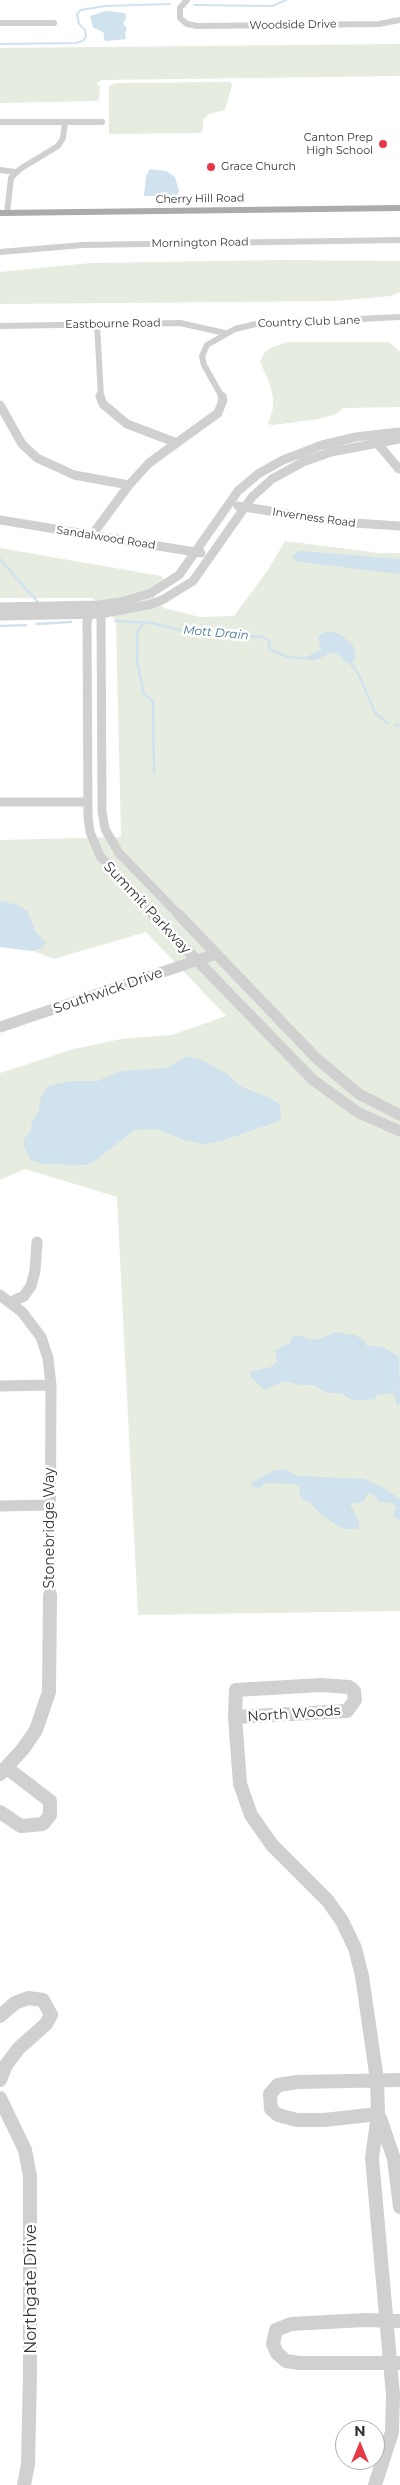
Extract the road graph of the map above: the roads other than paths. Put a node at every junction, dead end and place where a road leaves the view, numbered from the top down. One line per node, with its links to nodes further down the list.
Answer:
1 (187, 0): 5 (street, Woodside Drive)
2 (400, 20): 5 (street, Woodside Drive)
3 (0, 23): 4 (street)
4 (54, 23)
5 (389, 23): 6 (street, Woodside Drive)
6 (400, 25)
7 (0, 122): 8 (street)
8 (65, 122): 9 (street); 11 (street)
9 (102, 122)
10 (0, 170): 11 (street)
11 (16, 172): 13 (street)
12 (400, 208): 13 (main road, Cherry Hill Road)
13 (4, 213)
14 (400, 240): 15 (street, Mornington Road)
15 (0, 252)
16 (400, 317): 19 (street, Country Club Lane)
17 (97, 324): 18 (street, Eastbourne Road); 19 (street, Eastbourne Road); 25 (street)
18 (0, 326)
19 (225, 333): 25 (street, Country Club Lane)
20 (0, 405): 27 (street)
21 (400, 432): 22 (street)
22 (371, 434): 24 (street); 28 (street)
23 (400, 439): 24 (street)
24 (376, 442): 26 (street); 29 (street)
25 (178, 443): 27 (street, Country Club Lane)
26 (399, 469)
27 (129, 485): 32 (street, Country Club Lane)
28 (228, 504): 29 (street, Inverness Road); 33 (street)
29 (245, 507): 31 (street, Inverness Road); 34 (street)
30 (0, 520): 32 (street, Sandalwood Road)
31 (400, 526)
32 (92, 535): 33 (street, Sandalwood Road)
33 (195, 552): 34 (street, Sandalwood Road); 35 (street)
34 (212, 555): 38 (street)
35 (112, 603): 36 (street); 37 (street)
36 (0, 607)
37 (89, 614): 38 (street); 39 (street); 41 (street, Summit Parkway)
38 (101, 614): 42 (street, Summit Parkway)
39 (0, 616)
40 (0, 802): 41 (street)
41 (88, 802): 43 (street, Summit Parkway)
42 (216, 954): 43 (street, Southwick Drive); 45 (street, Summit Parkway)
43 (196, 961): 44 (street, Southwick Drive); 46 (street, Summit Parkway)
44 (0, 1027)
45 (400, 1115)
46 (400, 1132)
47 (37, 1242): 49 (street)
48 (0, 1295): 49 (street, Stonebridge Way)
49 (11, 1302): 50 (street, Stonebridge Way)
50 (51, 1385): 51 (street); 52 (street, Stonebridge Way)
51 (0, 1386)
52 (50, 1505): 53 (street); 55 (street, Stonebridge Way)
53 (0, 1506)
54 (235, 1711): 54 (street, North Woods); 59 (street)
55 (4, 1771): 56 (street, Stonebridge Way)
56 (0, 1812)
57 (0, 2016): 58 (street)
58 (0, 2080)
59 (377, 2080): 60 (street); 62 (street); 62 (street)
60 (400, 2080)
61 (0, 2098): 66 (street, Northgate Drive)
62 (378, 2114): 63 (street); 64 (street)
63 (400, 2207)
64 (392, 2321): 65 (street); 65 (street)
65 (395, 2363): 67 (street)
66 (24, 2485)
67 (375, 2485)

